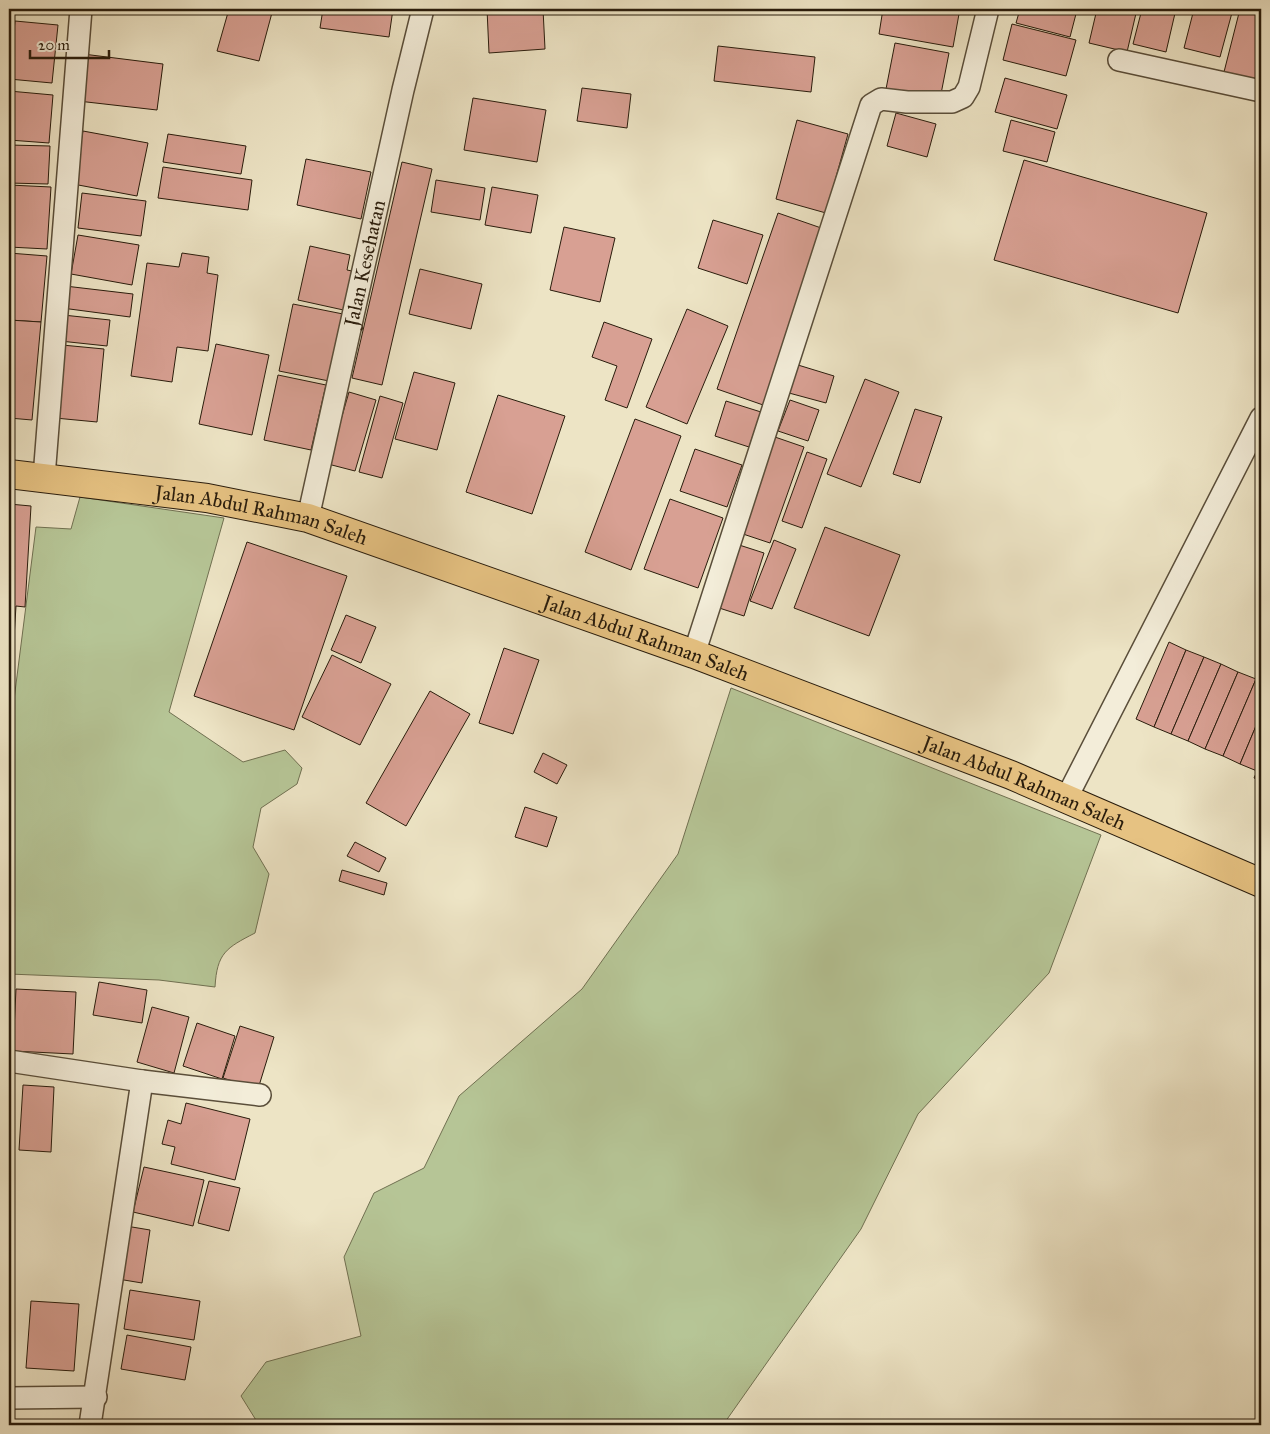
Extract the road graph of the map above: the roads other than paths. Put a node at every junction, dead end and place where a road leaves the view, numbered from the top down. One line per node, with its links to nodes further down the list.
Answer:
1 (81, 9): 8 (street)
2 (423, 9): 9 (street, Jalan Kesehatan)
3 (988, 9): 10 (street)
4 (1119, 60): 5 (street)
5 (1261, 91)
6 (1261, 418): 11 (street)
7 (9, 474): 8 (main road, Jalan Abdul Rahman Saleh)
8 (44, 477): 9 (main road, Jalan Abdul Rahman Saleh)
9 (308, 518): 10 (main road, Jalan Abdul Rahman Saleh)
10 (694, 654): 11 (main road, Jalan Abdul Rahman Saleh)
11 (1066, 799): 12 (main road, Jalan Abdul Rahman Saleh)
12 (1261, 883)
13 (9, 1061): 14 (street)
14 (142, 1081): 15 (street); 16 (street)
15 (260, 1095)
16 (96, 1397): 17 (street); 18 (street)
17 (9, 1398)
18 (90, 1425)

